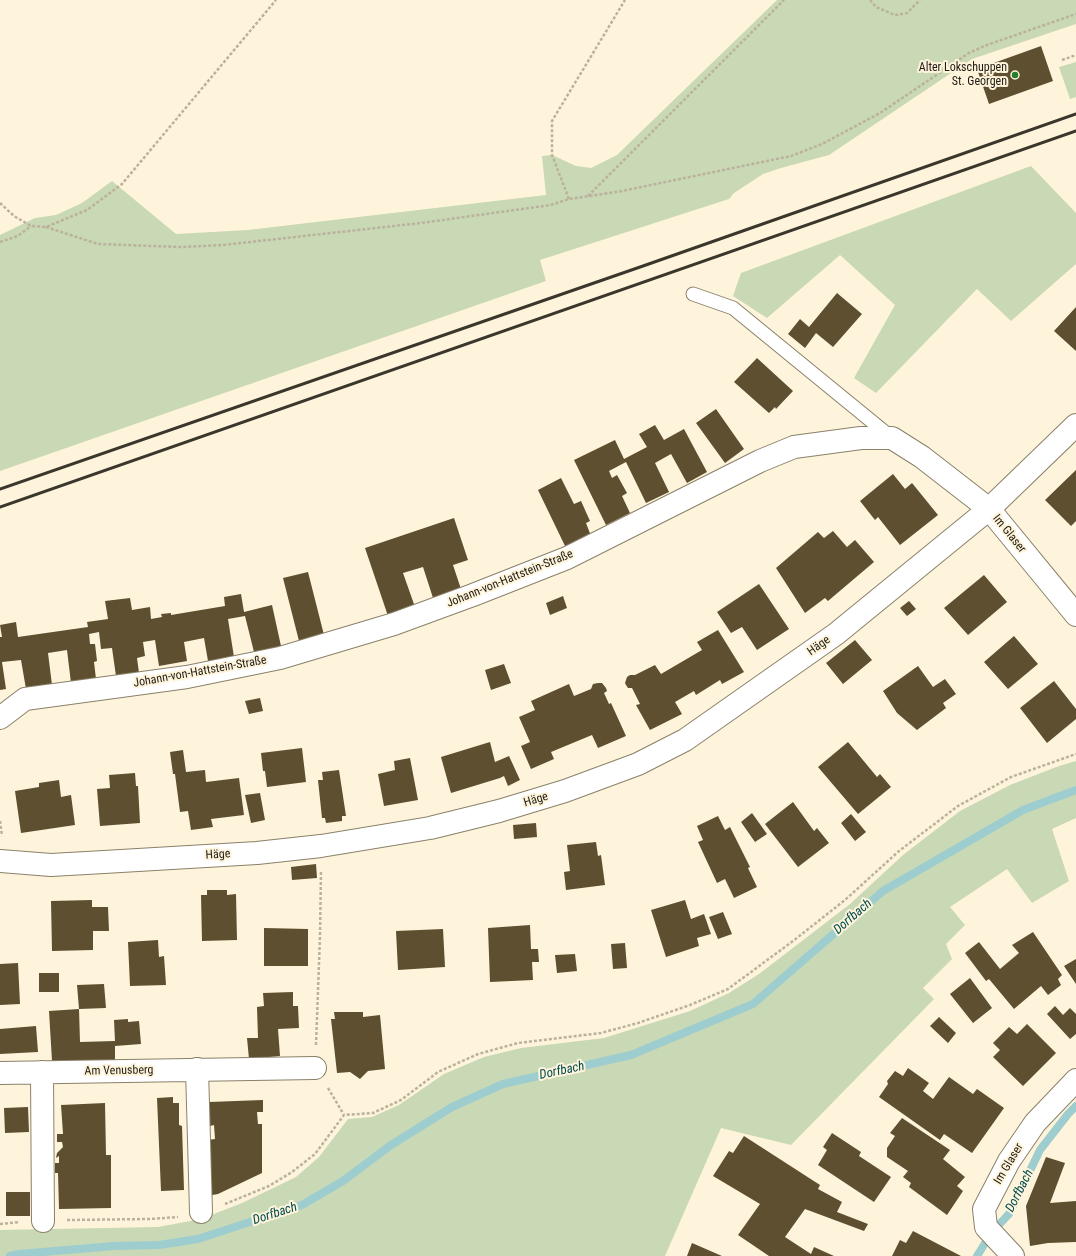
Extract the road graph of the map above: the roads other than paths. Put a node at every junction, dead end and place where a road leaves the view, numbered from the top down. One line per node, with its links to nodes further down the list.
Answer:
1 (693, 294): 3 (lane)
2 (1076, 425): 4 (street, Im Glaser)
3 (892, 438): 4 (street); 6 (street, Johann-von-Hattstein-Straße)
4 (989, 509): 5 (street, Im Glaser); 7 (street, Häge)
5 (1076, 615)
6 (0, 718)
7 (0, 860)
8 (315, 1068): 9 (street, Am Venusberg)
9 (197, 1069): 10 (street, Am Venusberg); 13 (street)
10 (42, 1072): 11 (street, Am Venusberg); 14 (street)
11 (0, 1073)
12 (1076, 1080): 15 (street, Im Glaser)
13 (201, 1212)
14 (42, 1221)
15 (1008, 1252)

